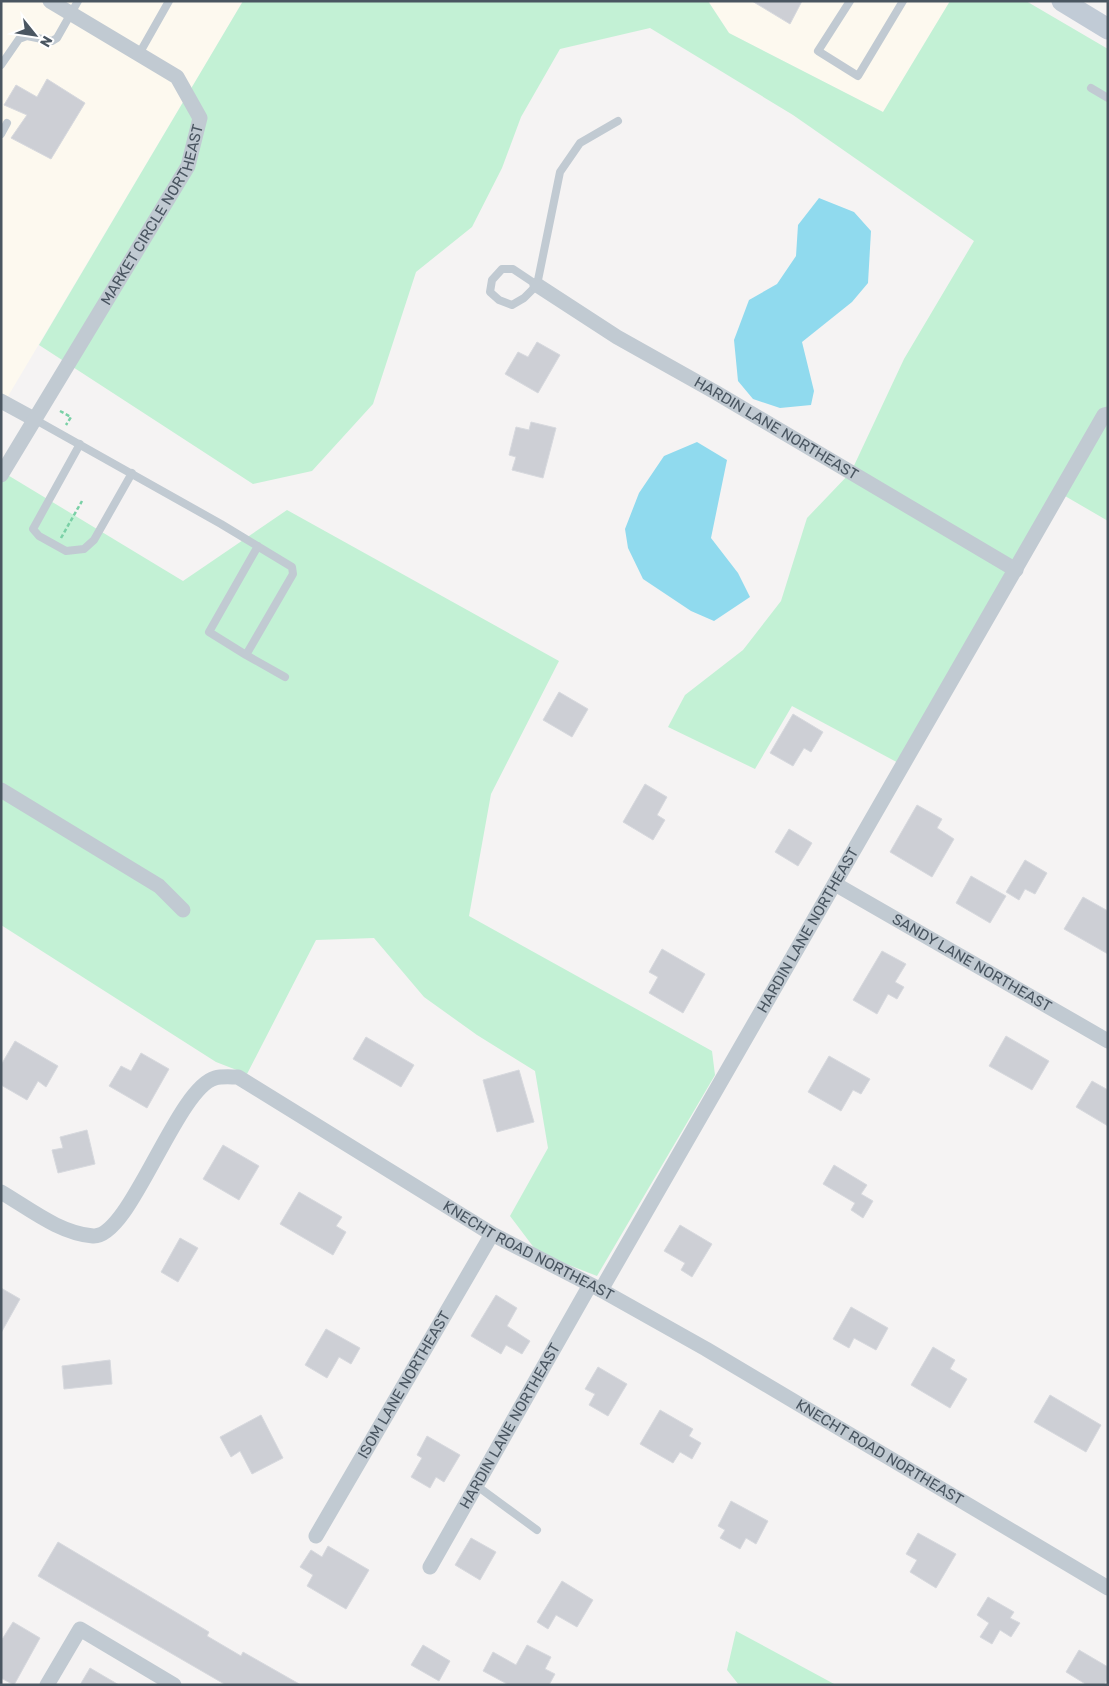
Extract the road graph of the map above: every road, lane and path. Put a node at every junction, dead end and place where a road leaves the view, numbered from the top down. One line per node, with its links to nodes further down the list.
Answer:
1 (50, 1): 6 (street, MARKET CIRCLE NORTHEAST)
2 (169, 1): 8 (lane)
3 (850, 1): 4 (lane)
4 (903, 1)
5 (1062, 1): 7 (main road)
6 (75, 7): 8 (street, MARKET CIRCLE NORTHEAST); 9 (lane)
7 (1108, 29)
8 (139, 54): 18 (street, MARKET CIRCLE NORTHEAST)
9 (1, 65)
10 (1091, 88): 11 (lane)
11 (1108, 98)
12 (618, 122): 15 (lane)
13 (8, 123): 14 (lane)
14 (1, 134)
15 (537, 285): 15 (lane); 25 (street, HARDIN LANE NORTHEAST)
16 (1, 400): 18 (street)
17 (1108, 414): 25 (street, HARDIN LANE NORTHEAST)
18 (34, 419): 19 (lane); 21 (street, MARKET CIRCLE NORTHEAST)
19 (80, 444): 20 (lane); 20 (lane)
20 (132, 473): 24 (lane)
21 (1, 475)
22 (82, 500): 23 (path)
23 (69, 542)
24 (258, 546): 26 (lane); 26 (lane)
25 (1016, 570): 29 (street, HARDIN LANE NORTHEAST)
26 (246, 655): 27 (lane)
27 (285, 677)
28 (1, 790): 30 (street)
29 (835, 884): 31 (street, SANDY LANE NORTHEAST); 34 (street, HARDIN LANE NORTHEAST)
30 (184, 910)
31 (1108, 1042)
32 (1, 1192): 33 (street, KNECHT ROAD NORTHEAST)
33 (492, 1234): 34 (street, KNECHT ROAD NORTHEAST); 37 (street, ISOM LANE NORTHEAST)
34 (595, 1287): 35 (street, HARDIN LANE NORTHEAST); 39 (street, KNECHT ROAD NORTHEAST)
35 (478, 1486): 36 (lane); 38 (street, HARDIN LANE NORTHEAST)
36 (537, 1530)
37 (316, 1536)
38 (430, 1567)
39 (1108, 1588)
40 (165, 1682): 41 (street)
41 (47, 1685)

